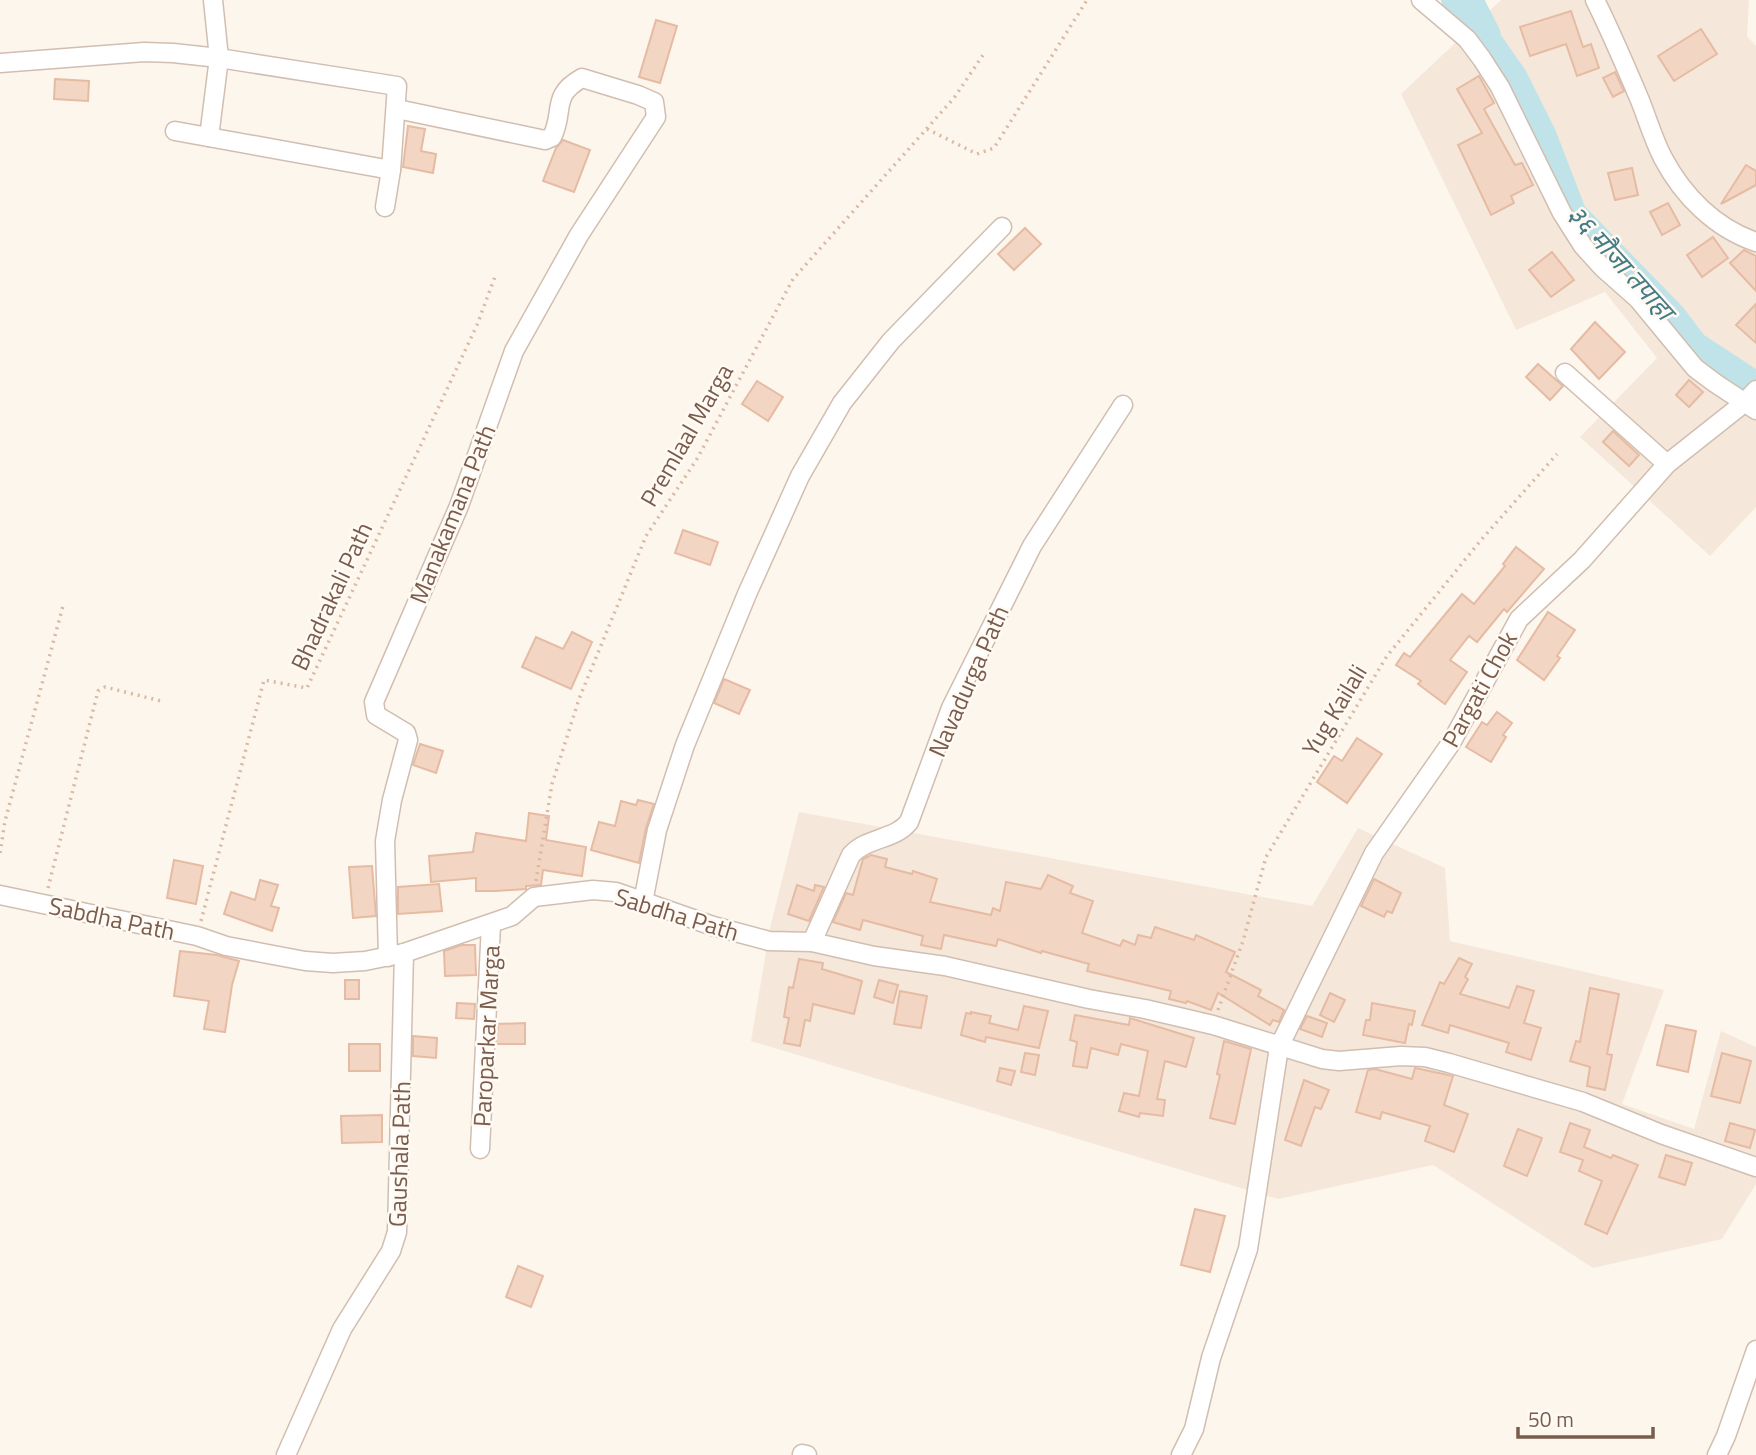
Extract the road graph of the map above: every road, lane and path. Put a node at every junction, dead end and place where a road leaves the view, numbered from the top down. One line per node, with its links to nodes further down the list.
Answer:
1 (213, 0): 6 (street)
2 (1087, 0): 9 (path)
3 (1420, 0): 18 (street)
4 (1595, 0): 15 (street)
5 (985, 52): 9 (path, Premlaal Marga)
6 (219, 58): 7 (street); 8 (street); 11 (street)
7 (0, 63)
8 (397, 109): 12 (street); 32 (street, Manakamana Path)
9 (927, 129): 26 (path, Premlaal Marga)
10 (175, 131): 11 (street)
11 (209, 137): 12 (street)
12 (391, 170): 13 (street)
13 (385, 206)
14 (1002, 227): 27 (street)
15 (1756, 242)
16 (496, 274): 30 (path, Bhadrakali Path)
17 (1565, 373): 21 (street)
18 (1751, 400): 21 (street, Pargati Chok)
19 (1123, 405): 31 (street, Navadurga Path)
20 (1557, 454): 33 (path, Yug Kailali)
21 (1667, 464): 34 (street, Pargati Chok)
22 (63, 606): 24 (path)
23 (161, 701): 28 (path)
24 (0, 853)
25 (0, 895): 28 (street, Sabdha Path)
26 (534, 897): 27 (street, Sabdha Path); 29 (street, Sabdha Path)
27 (643, 902): 31 (street, Sabdha Path)
28 (44, 904): 30 (street, Sabdha Path)
29 (491, 924): 32 (street, Sabdha Path); 35 (street, Paroparkar Marga)
30 (197, 936): 32 (street, Sabdha Path)
31 (812, 942): 33 (street, Sabdha Path)
32 (396, 955): 38 (street, Gaushala Path)
33 (1213, 1025): 34 (street, Sabdha Path)
34 (1279, 1047): 36 (street, Sabdha Path); 39 (street, Pargati Chok)
35 (480, 1149)
36 (1756, 1167)
37 (1756, 1350): 40 (street)
38 (286, 1455)
39 (1181, 1455)
40 (1717, 1455)

